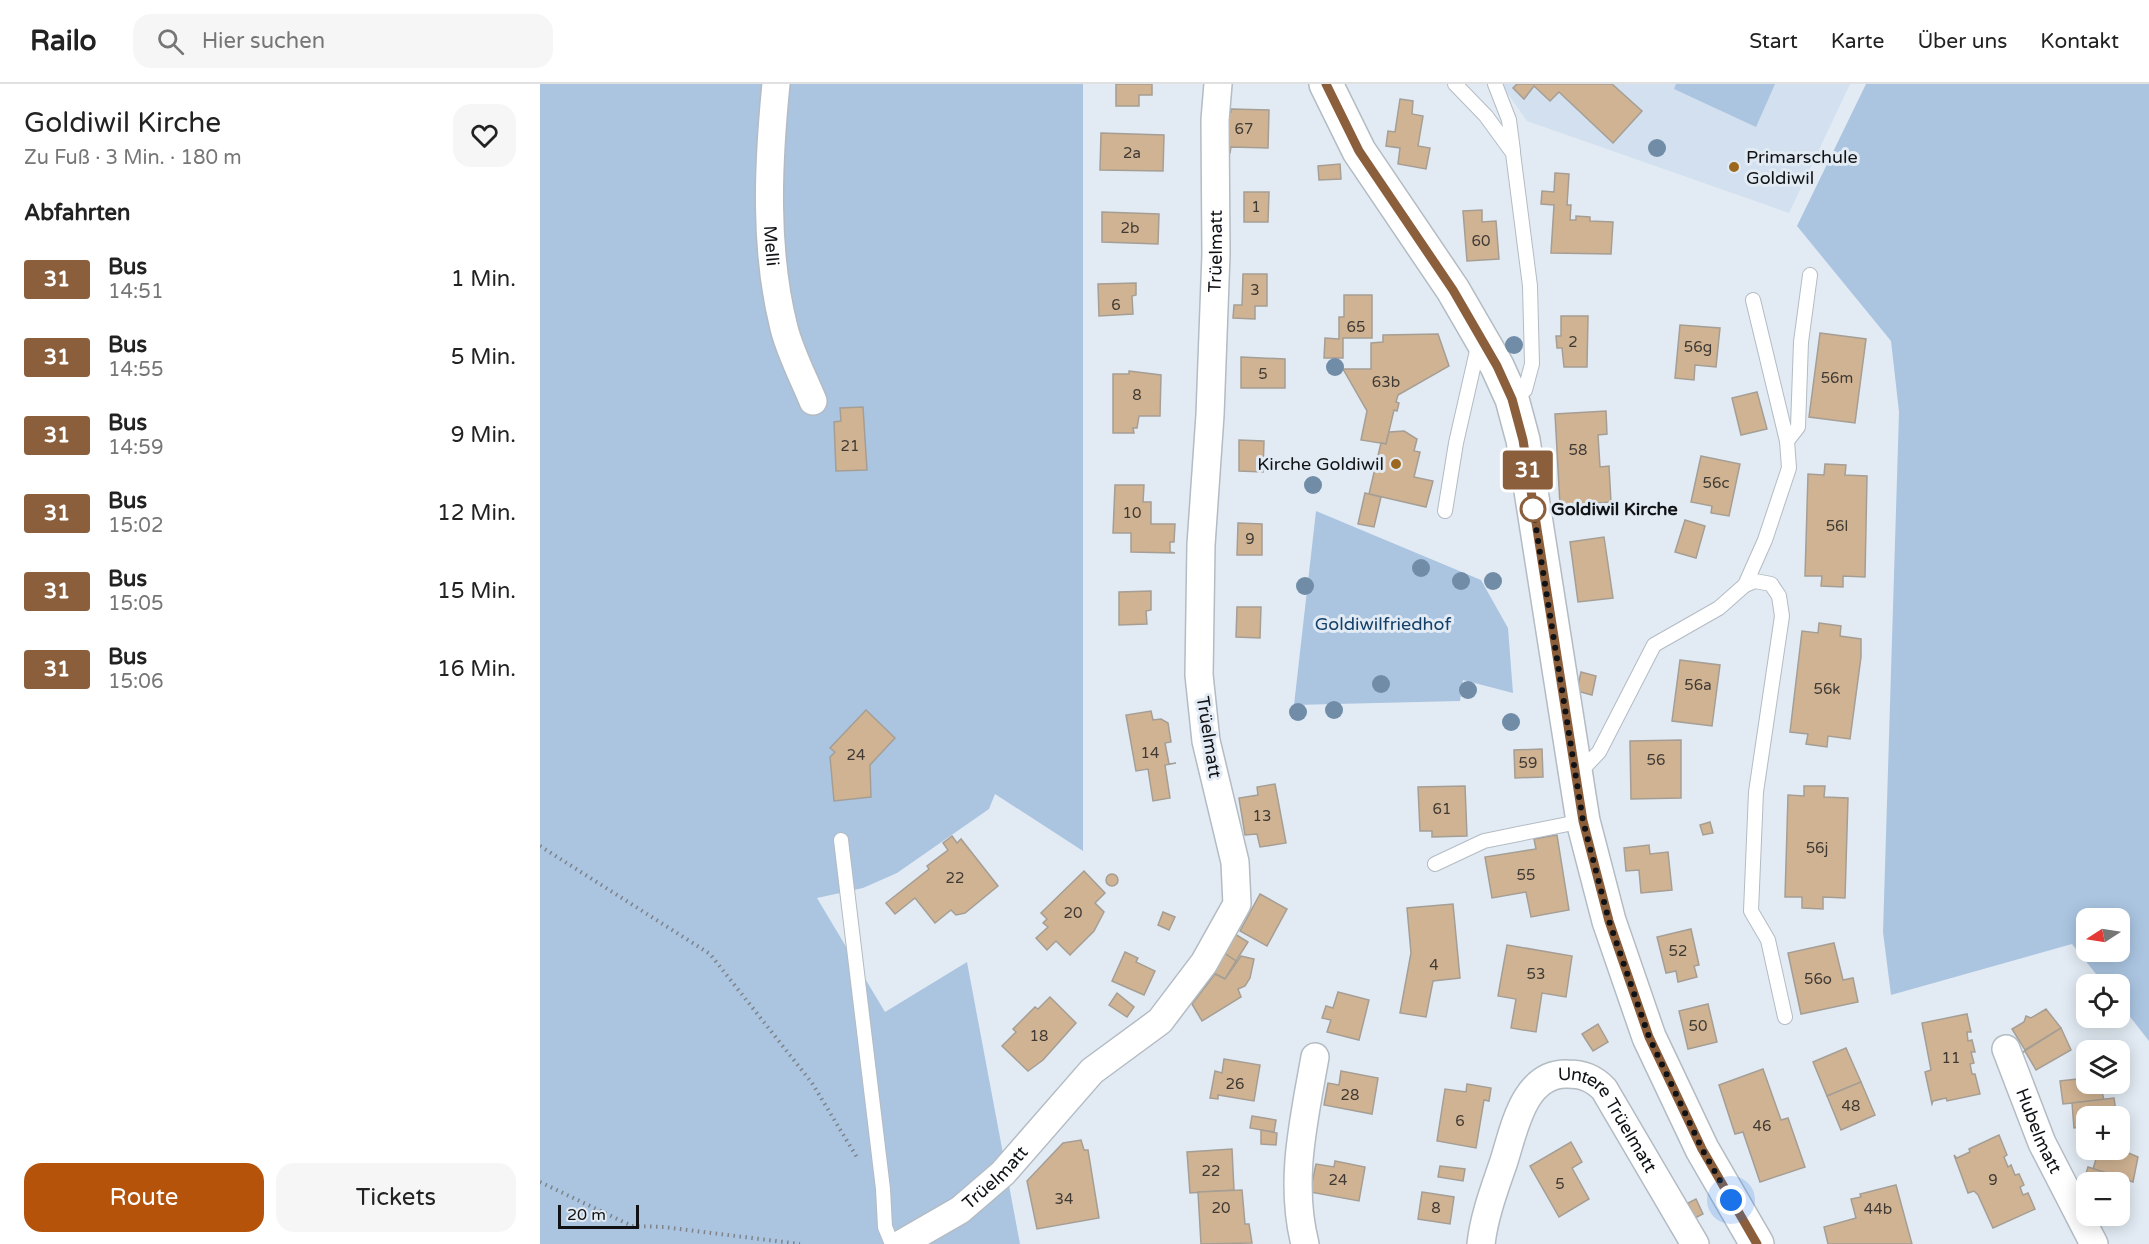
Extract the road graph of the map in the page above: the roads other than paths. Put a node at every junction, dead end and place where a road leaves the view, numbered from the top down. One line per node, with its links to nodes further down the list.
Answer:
1 (776, 84): 11 (street, Melli)
2 (1218, 84): 23 (street, Trüelmatt)
3 (1326, 84): 9 (street)
4 (1455, 84): 6 (lane)
5 (1495, 84): 6 (lane)
6 (1513, 153): 10 (lane)
7 (1810, 275): 12 (lane)
8 (1753, 300): 12 (lane)
9 (1480, 337): 10 (street); 13 (lane)
10 (1512, 399): 15 (street)
11 (813, 401)
12 (1788, 441): 14 (lane)
13 (1445, 511)
14 (1744, 585): 15 (lane); 19 (lane)
15 (1576, 776): 16 (street)
16 (1583, 821): 18 (lane); 27 (street)
17 (841, 840): 22 (lane)
18 (1435, 864)
19 (1785, 1017)
20 (2006, 1049): 28 (street, Hubelmatt)
21 (1315, 1058): 24 (street)
22 (892, 1244)
23 (901, 1244)
24 (1305, 1244)
25 (1481, 1244): 26 (street, Untere Trüelmatt)
26 (1695, 1244)
27 (1756, 1244)
28 (2094, 1244)

